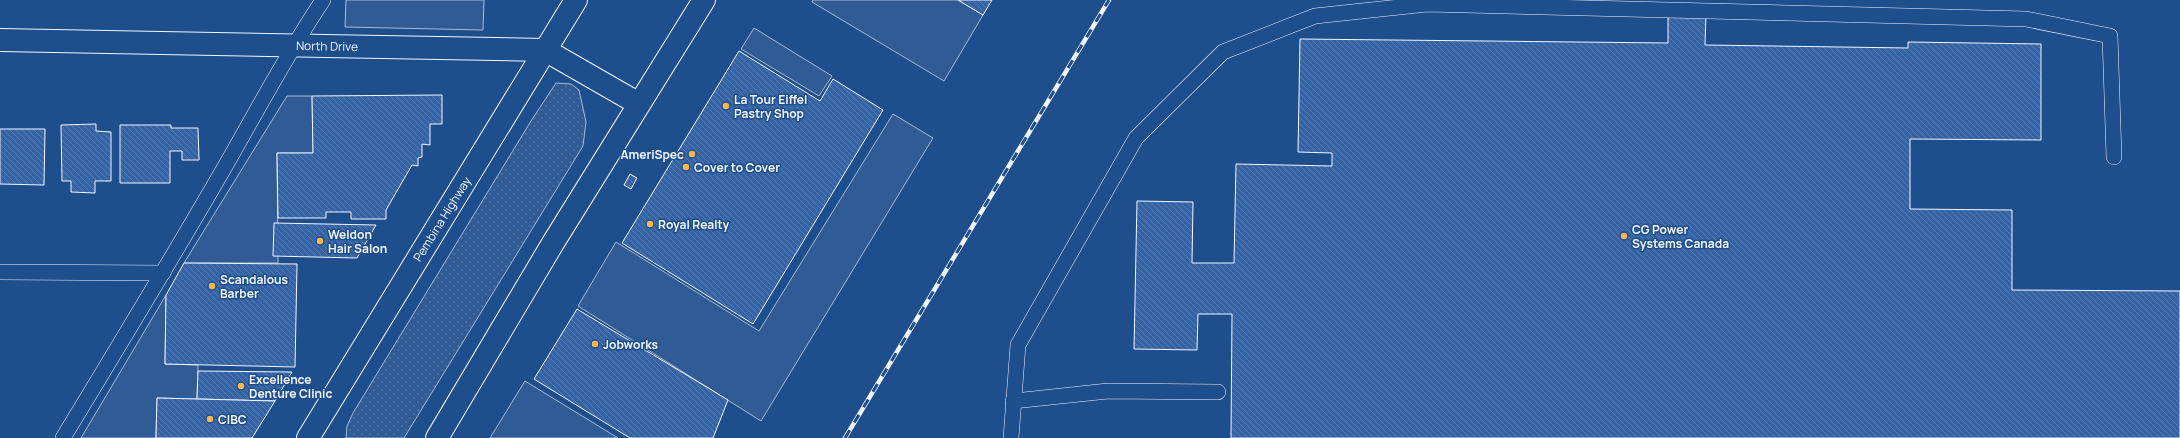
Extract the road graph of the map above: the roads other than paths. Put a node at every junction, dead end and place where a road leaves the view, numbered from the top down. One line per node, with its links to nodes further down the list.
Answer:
1 (323, 0): 5 (lane)
2 (576, 0): 6 (main road, Pembina Highway)
3 (704, 0): 7 (main road)
4 (0, 40): 5 (main road, North Drive)
5 (293, 45): 6 (main road, North Drive); 10 (lane)
6 (545, 50): 7 (main road, North Drive); 14 (main road, Pembina Highway)
7 (639, 104): 15 (main road)
8 (2114, 156): 12 (lane)
9 (0, 272): 10 (lane)
10 (163, 273): 13 (lane)
11 (1218, 392): 12 (lane)
12 (1013, 401): 16 (lane)
13 (63, 438)
14 (308, 438)
15 (437, 438)
16 (1011, 438)

